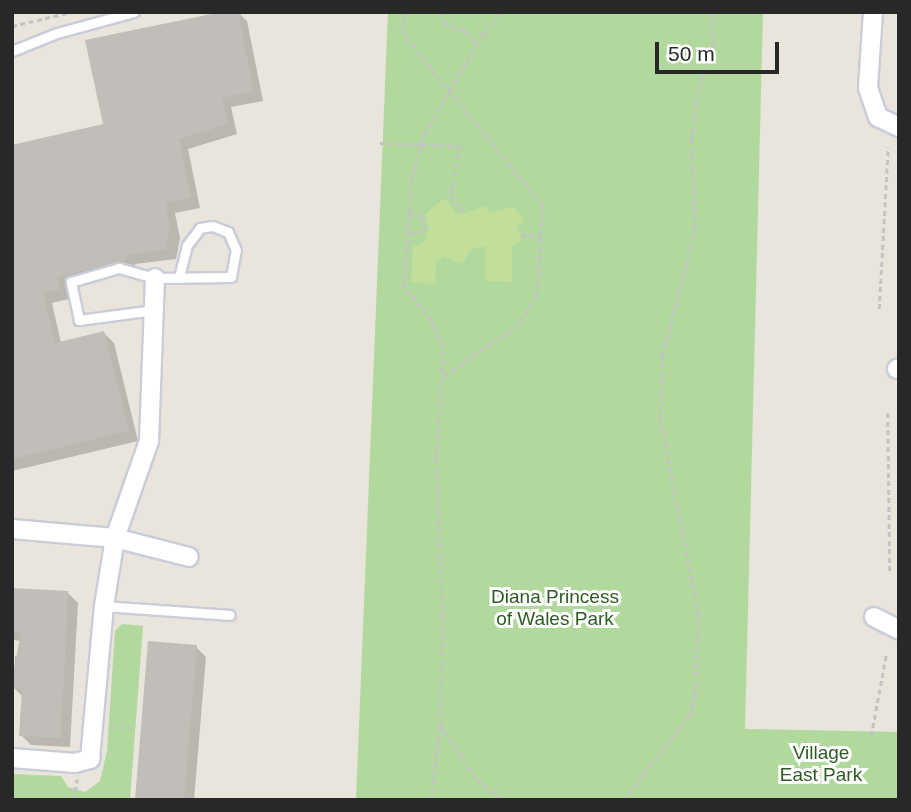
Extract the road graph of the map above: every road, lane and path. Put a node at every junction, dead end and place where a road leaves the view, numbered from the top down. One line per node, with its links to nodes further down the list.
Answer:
1 (71, 12): 8 (path)
2 (134, 12): 10 (lane)
3 (407, 12): 11 (path)
4 (442, 12): 9 (path)
5 (501, 12): 9 (path)
6 (712, 12): 43 (path)
7 (873, 12): 12 (street)
8 (12, 26)
9 (477, 43): 11 (path)
10 (12, 51)
11 (447, 93): 14 (path); 20 (path)
12 (899, 127)
13 (380, 143): 14 (path)
14 (421, 144): 16 (path); 17 (path)
15 (888, 147): 23 (path)
16 (463, 212)
17 (409, 213): 18 (path); 18 (path)
18 (408, 234): 25 (path)
19 (521, 235): 20 (path)
20 (541, 236): 25 (path)
21 (155, 278): 22 (lane); 24 (street); 24 (lane)
22 (179, 278): 22 (lane)
23 (879, 309)
24 (154, 310): 28 (street)
25 (442, 378): 36 (path)
26 (888, 413): 30 (path)
27 (12, 529): 28 (street)
28 (115, 538): 29 (street); 31 (street)
29 (189, 557)
30 (890, 574)
31 (104, 606): 32 (lane); 38 (street)
32 (230, 615)
33 (874, 617): 34 (street)
34 (899, 630)
35 (886, 656): 37 (path)
36 (440, 724): 41 (path); 42 (path)
37 (871, 736)
38 (12, 758)
39 (18, 800): 40 (path)
40 (27, 800)
41 (431, 800)
42 (504, 800)
43 (623, 800)

